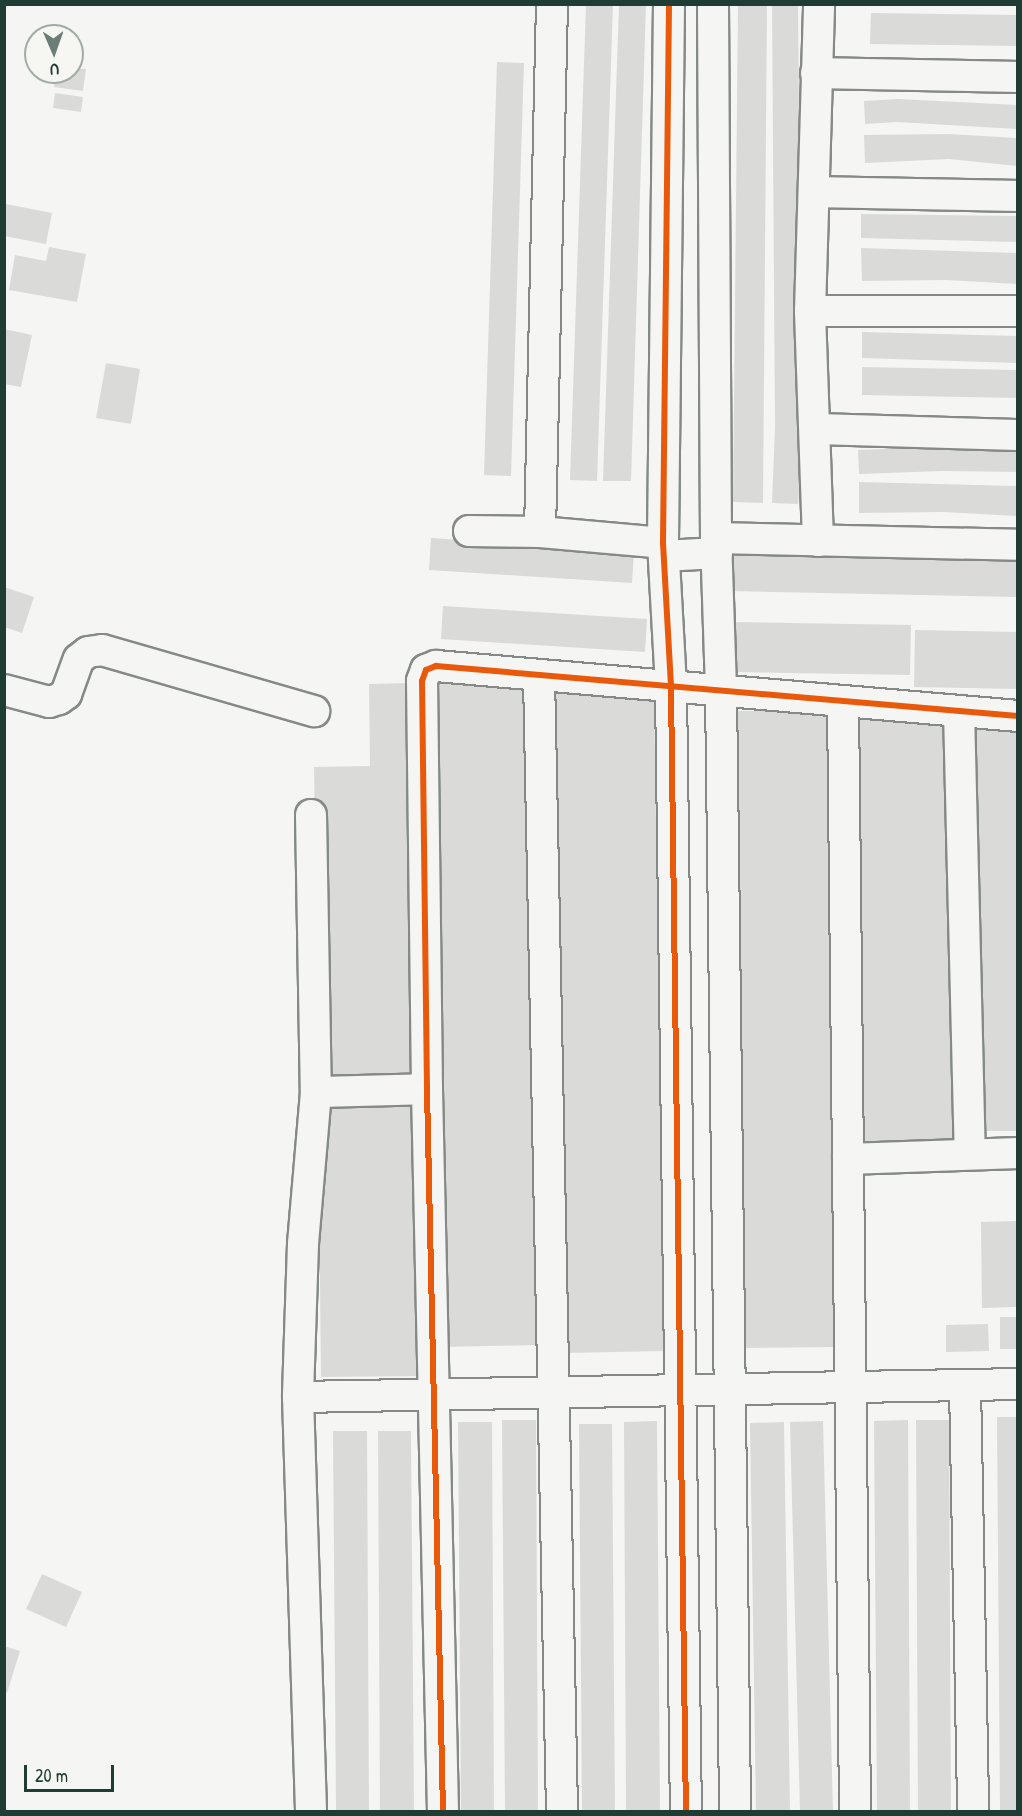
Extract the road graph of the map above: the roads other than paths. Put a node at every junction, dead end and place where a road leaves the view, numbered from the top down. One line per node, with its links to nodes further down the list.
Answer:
1 (552, 4): 14 (street)
2 (669, 4): 18 (street)
3 (713, 4): 17 (street)
4 (819, 4): 5 (street)
5 (816, 73): 6 (street); 7 (street)
6 (1017, 77)
7 (814, 192): 8 (street); 9 (street)
8 (1017, 196)
9 (810, 311): 10 (street); 11 (street)
10 (1017, 311)
11 (816, 429): 12 (street); 15 (street)
12 (1017, 435)
13 (469, 531): 14 (street)
14 (540, 532): 18 (street)
15 (818, 541): 16 (street); 17 (street)
16 (1017, 545)
17 (713, 548): 18 (street); 22 (street)
18 (667, 552): 20 (street)
19 (538, 676): 20 (street); 28 (street); 38 (street)
20 (675, 688): 22 (street); 37 (street)
21 (4, 690): 24 (street)
22 (718, 691): 23 (street); 36 (street)
23 (843, 702): 25 (street); 32 (street)
24 (314, 711)
25 (959, 711): 26 (street); 31 (street)
26 (1017, 716)
27 (311, 815): 29 (street)
28 (428, 1089): 29 (street); 39 (street)
29 (316, 1092): 40 (street)
30 (1017, 1153): 31 (street)
31 (969, 1154): 32 (street)
32 (848, 1159): 35 (street)
33 (1017, 1384): 34 (street)
34 (965, 1385): 35 (street); 47 (street)
35 (850, 1387): 36 (street); 46 (street)
36 (730, 1389): 37 (street); 45 (street)
37 (680, 1390): 38 (street); 44 (street)
38 (554, 1392): 39 (street); 43 (street)
39 (433, 1395): 40 (street); 42 (street)
40 (298, 1397): 41 (street)
41 (311, 1812)
42 (443, 1812)
43 (562, 1812)
44 (686, 1812)
45 (735, 1812)
46 (855, 1812)
47 (973, 1812)

